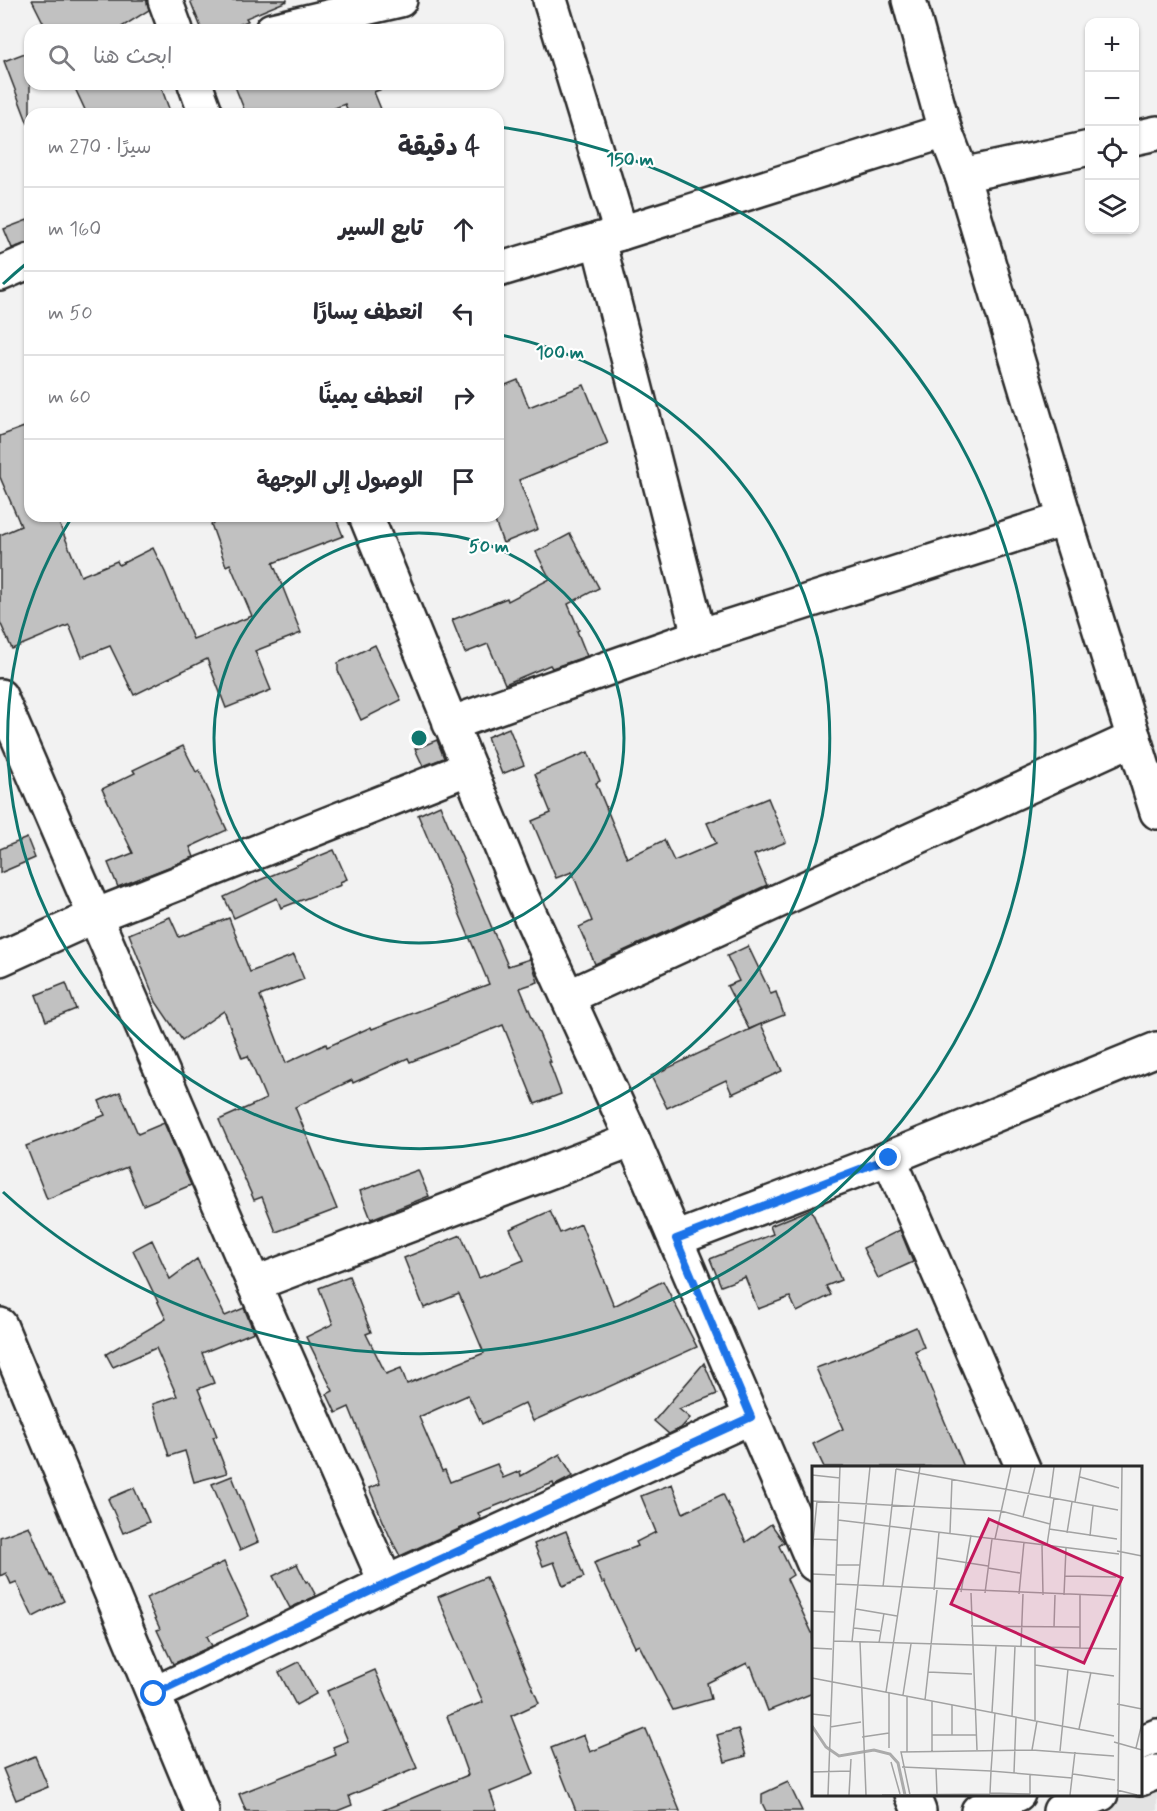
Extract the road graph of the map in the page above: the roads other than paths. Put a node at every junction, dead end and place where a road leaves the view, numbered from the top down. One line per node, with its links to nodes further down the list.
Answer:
1 (165, 0): 5 (street)
2 (400, 0): 6 (street)
3 (550, 0): 14 (street)
4 (909, 0): 9 (street)
5 (174, 24)
6 (298, 24)
7 (197, 90): 8 (street)
8 (204, 108)
9 (945, 131): 13 (street); 14 (street)
10 (1157, 133): 11 (street)
11 (1139, 137)
12 (1085, 149): 13 (street)
13 (962, 176): 18 (street)
14 (609, 237): 16 (street); 20 (street)
15 (24, 264): 17 (street)
16 (504, 268)
17 (0, 274)
18 (1065, 519): 20 (street); 23 (street)
19 (368, 522): 22 (street)
20 (699, 636): 22 (street)
21 (0, 696): 26 (street)
22 (450, 724): 24 (street)
23 (1134, 738): 25 (street); 28 (street)
24 (469, 768): 26 (street); 28 (street)
25 (1155, 801)
26 (95, 916): 27 (street); 33 (street)
27 (0, 959)
28 (568, 997): 30 (street)
29 (1157, 1049): 31 (street)
30 (633, 1140): 32 (street); 33 (street)
31 (889, 1158): 32 (street); 36 (street)
32 (676, 1239): 35 (street)
33 (254, 1284): 38 (street)
34 (0, 1324): 39 (street)
35 (751, 1417): 37 (street); 38 (street)
36 (1023, 1466)
37 (812, 1562)
38 (386, 1584): 39 (street)
39 (154, 1694): 45 (street)
40 (1157, 1772): 41 (street)
41 (1142, 1778)
42 (913, 1796): 46 (street)
43 (1013, 1796): 47 (street)
44 (1096, 1796): 48 (street)
45 (202, 1811)
46 (919, 1811)
47 (978, 1811)
48 (1060, 1811)

